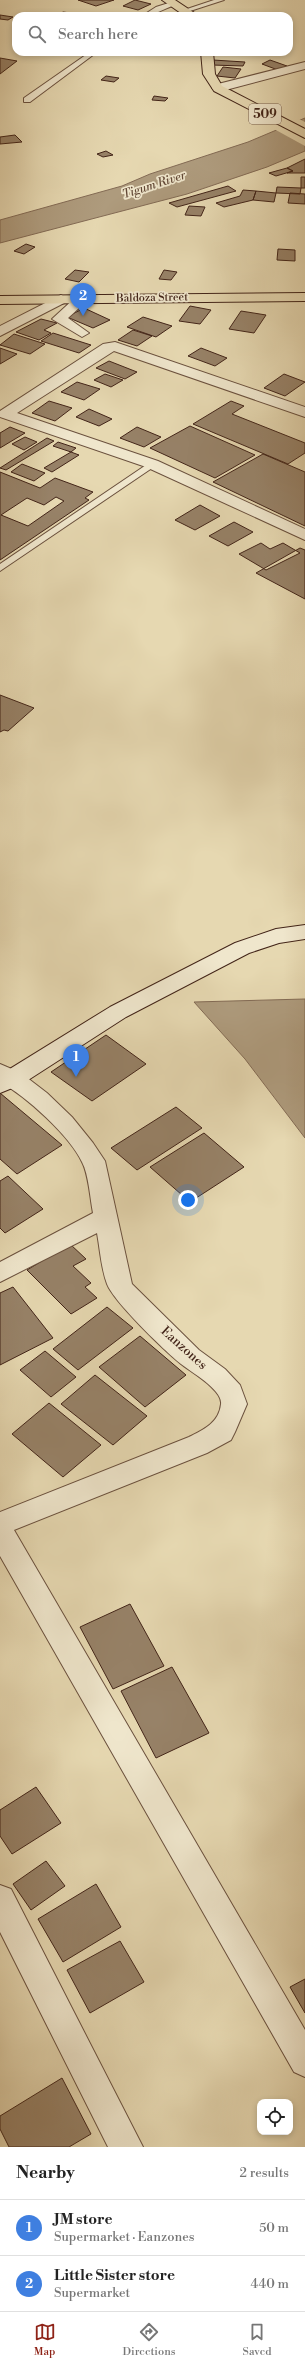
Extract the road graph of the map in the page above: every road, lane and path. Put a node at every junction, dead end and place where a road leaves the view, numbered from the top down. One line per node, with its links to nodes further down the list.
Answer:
1 (221, 0): 5 (lane)
2 (171, 2): 3 (lane); 4 (main road)
3 (152, 12)
4 (188, 12)
5 (192, 12)
6 (88, 56): 10 (lane)
7 (207, 56): 9 (main road)
8 (305, 65): 9 (street)
9 (221, 90): 11 (main road, 509)
10 (26, 100)
11 (305, 134)
12 (305, 297): 14 (main road, Baldoza Street)
13 (61, 299): 14 (main road, Baldoza Street); 15 (main road, Baldoza Street); 16 (street)
14 (82, 299): 17 (street)
15 (0, 300)
16 (0, 332)
17 (82, 333)
18 (305, 412): 19 (street)
19 (3, 413): 20 (street)
20 (152, 464): 21 (street); 22 (lane)
21 (305, 535)
22 (0, 568)
23 (305, 932): 24 (street)
24 (5, 1078): 25 (street, Eanzones)
25 (106, 1217): 26 (street); 27 (street, Eanzones)
26 (0, 1272)
27 (0, 1524)
28 (0, 1531): 30 (street)
29 (0, 1900): 31 (street)
30 (305, 2061)
31 (126, 2147)

